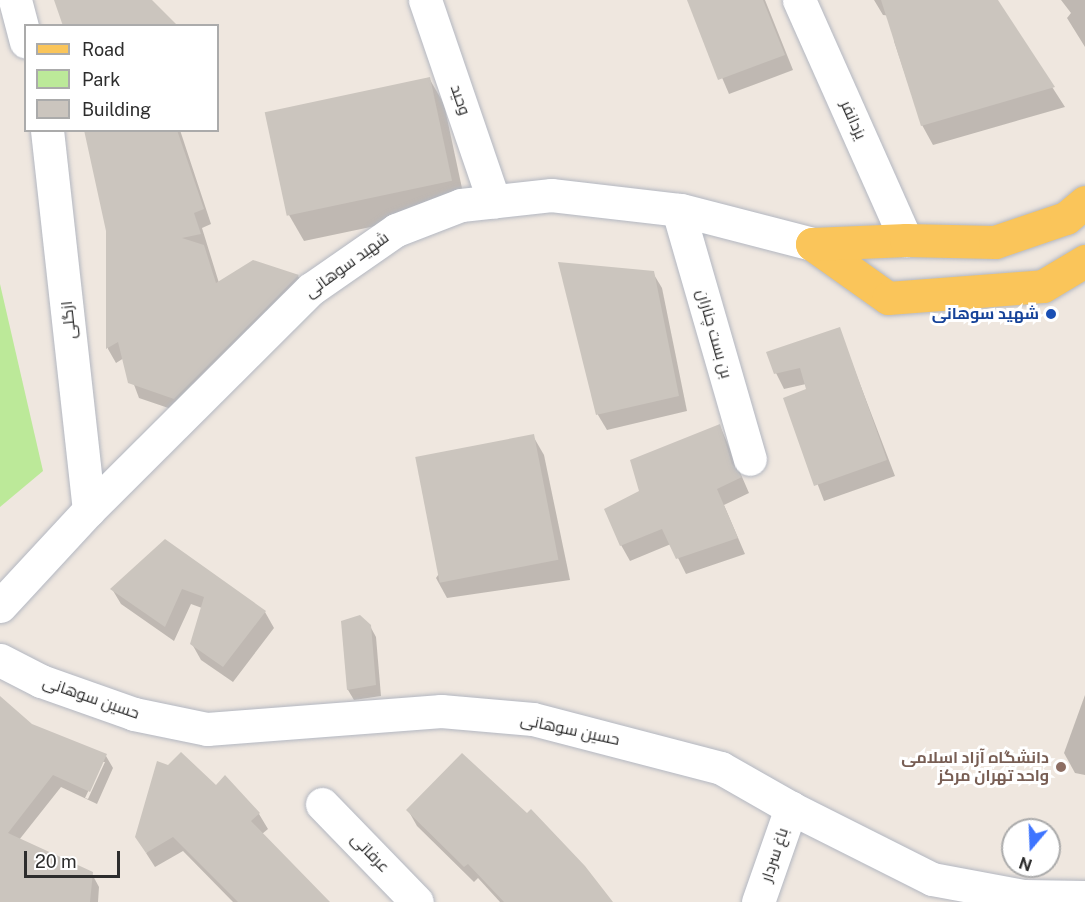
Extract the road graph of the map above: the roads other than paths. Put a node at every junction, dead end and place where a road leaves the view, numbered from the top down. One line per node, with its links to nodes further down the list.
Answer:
1 (16, 0): 4 (street)
2 (426, 0): 6 (street, وحید)
3 (799, 0): 9 (street, یزدانفر)
4 (24, 34)
5 (47, 132): 13 (street, ازگلی)
6 (494, 201): 8 (street, شهید سوهانی); 13 (street, شهید سوهانی)
7 (1085, 202): 9 (main road, شهید سوهانی)
8 (678, 210): 10 (street, شهید سوهانی); 12 (street, بن بست چناران)
9 (906, 240): 10 (main road, شهید سوهانی)
10 (812, 244): 11 (main road, شهید سوهانی)
11 (1085, 261)
12 (750, 459)
13 (89, 510): 14 (street, شهید سوهانی)
14 (0, 606)
15 (0, 660): 17 (street, حسین سوهانی)
16 (322, 804): 19 (street, عرفاتی)
17 (791, 808): 18 (street, حسین سوهانی); 20 (street, باغ سردار)
18 (1085, 897)
19 (417, 902)
20 (758, 902)

